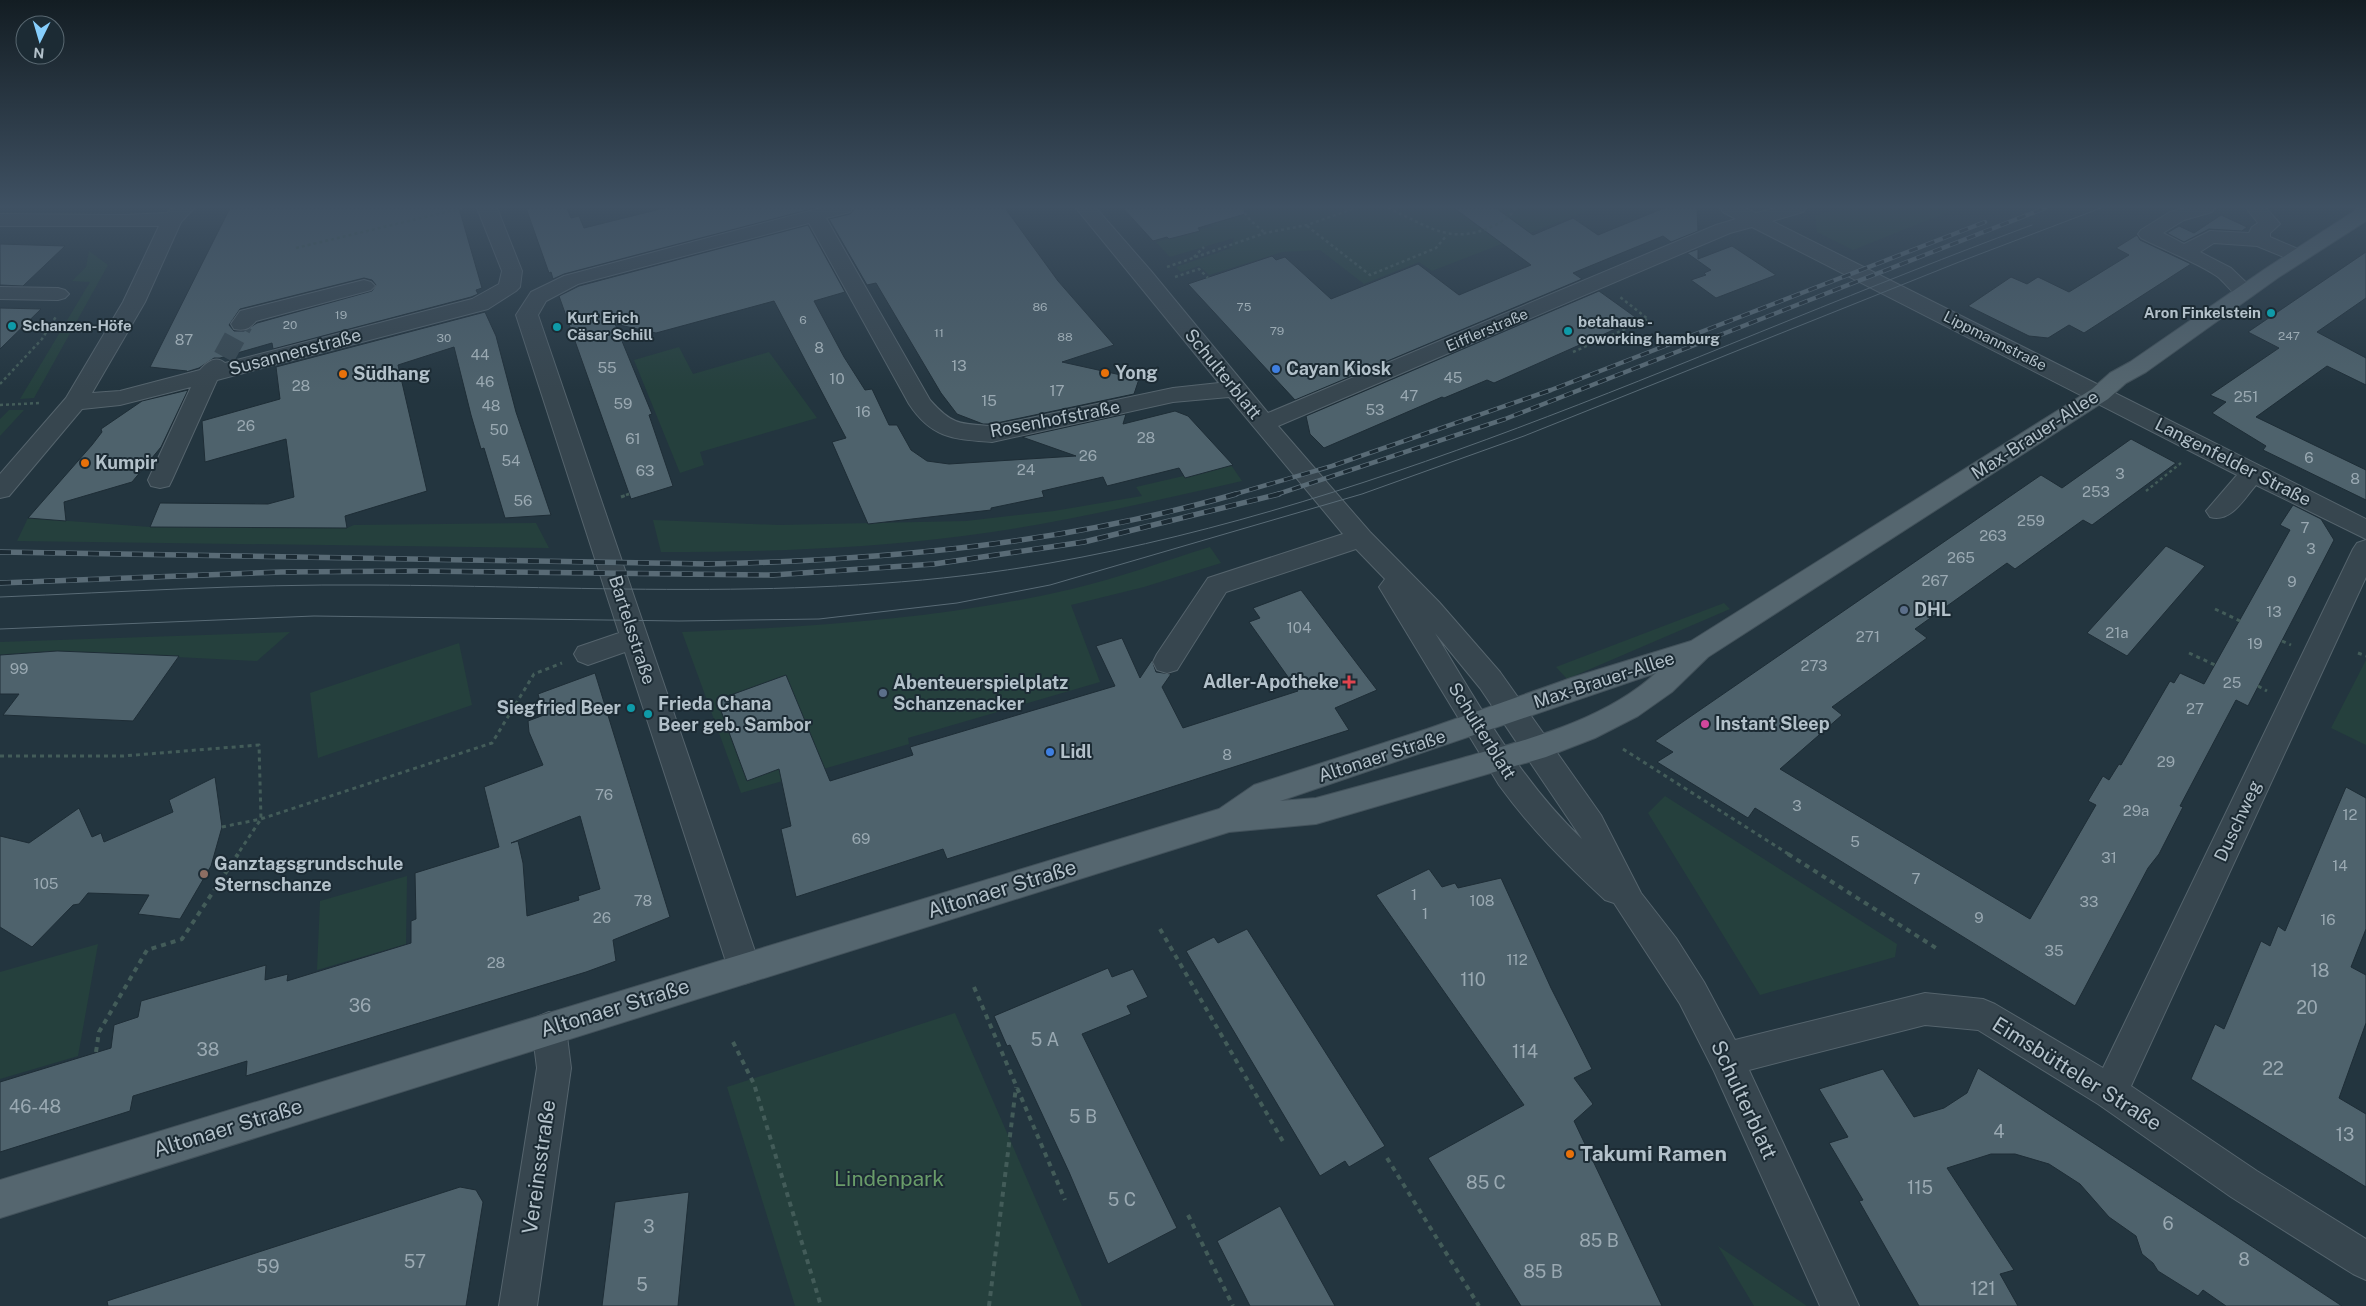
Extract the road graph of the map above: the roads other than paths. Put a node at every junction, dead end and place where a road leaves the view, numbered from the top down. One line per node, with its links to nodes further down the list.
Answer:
1 (150, 269): 19 (street)
2 (511, 269): 16 (street, Susannenstraße)
3 (613, 269): 28 (street, Bartelsstraße)
4 (846, 269): 17 (street, Rosenhofstraße)
5 (1139, 269): 17 (street, Schulterblatt)
6 (1630, 269): 20 (street, Eifflerstraße)
7 (1852, 269): 18 (street, Lippmannstraße)
8 (2218, 269): 11 (street)
9 (2279, 269): 11 (main road, Max-Brauer-Allee)
10 (364, 286): 14 (street)
11 (2245, 292): 18 (main road, Max-Brauer-Allee)
12 (0, 293): 13 (street)
13 (58, 294)
14 (242, 324)
15 (224, 357): 16 (street)
16 (207, 376): 19 (street, Susannenstraße); 22 (street)
17 (1234, 388): 20 (street, Schulterblatt)
18 (2100, 394): 21 (street, Langenfelder Straße); 29 (main road, Max-Brauer-Allee)
19 (75, 402): 23 (street)
20 (1263, 424): 26 (street, Schulterblatt)
21 (2254, 472): 24 (street); 25 (street, Langenfelder Straße)
22 (160, 480)
23 (0, 490)
24 (2219, 511)
25 (2366, 530)
26 (1361, 538): 31 (street); 32 (street, Schulterblatt); 33 (street, Schulterblatt)
27 (2366, 549): 41 (street, Duschweg)
28 (634, 638): 30 (street); 38 (street, Bartelsstraße)
29 (1698, 650): 32 (main road, Max-Brauer-Allee); 34 (main road, Max-Brauer-Allee)
30 (588, 654)
31 (1167, 662)
32 (1511, 711): 33 (main road, Altonaer Straße); 34 (street, Schulterblatt)
33 (1476, 723): 35 (street, Schulterblatt); 36 (main road, Altonaer Straße)
34 (1536, 749): 35 (main road, Max-Brauer-Allee); 37 (street, Schulterblatt)
35 (1499, 760): 36 (main road, Altonaer Straße); 37 (street, Schulterblatt)
36 (1229, 819): 38 (main road, Altonaer Straße)
37 (1630, 903): 40 (street, Schulterblatt)
38 (744, 969): 39 (main road, Altonaer Straße)
39 (548, 1028): 42 (main road, Altonaer Straße); 44 (street, Vereinsstraße)
40 (1726, 1059): 41 (street, Eimsbütteler Straße); 45 (street, Schulterblatt)
41 (2110, 1092): 43 (street, Eimsbütteler Straße)
42 (0, 1199)
43 (2366, 1261)
44 (518, 1306)
45 (1840, 1306)

